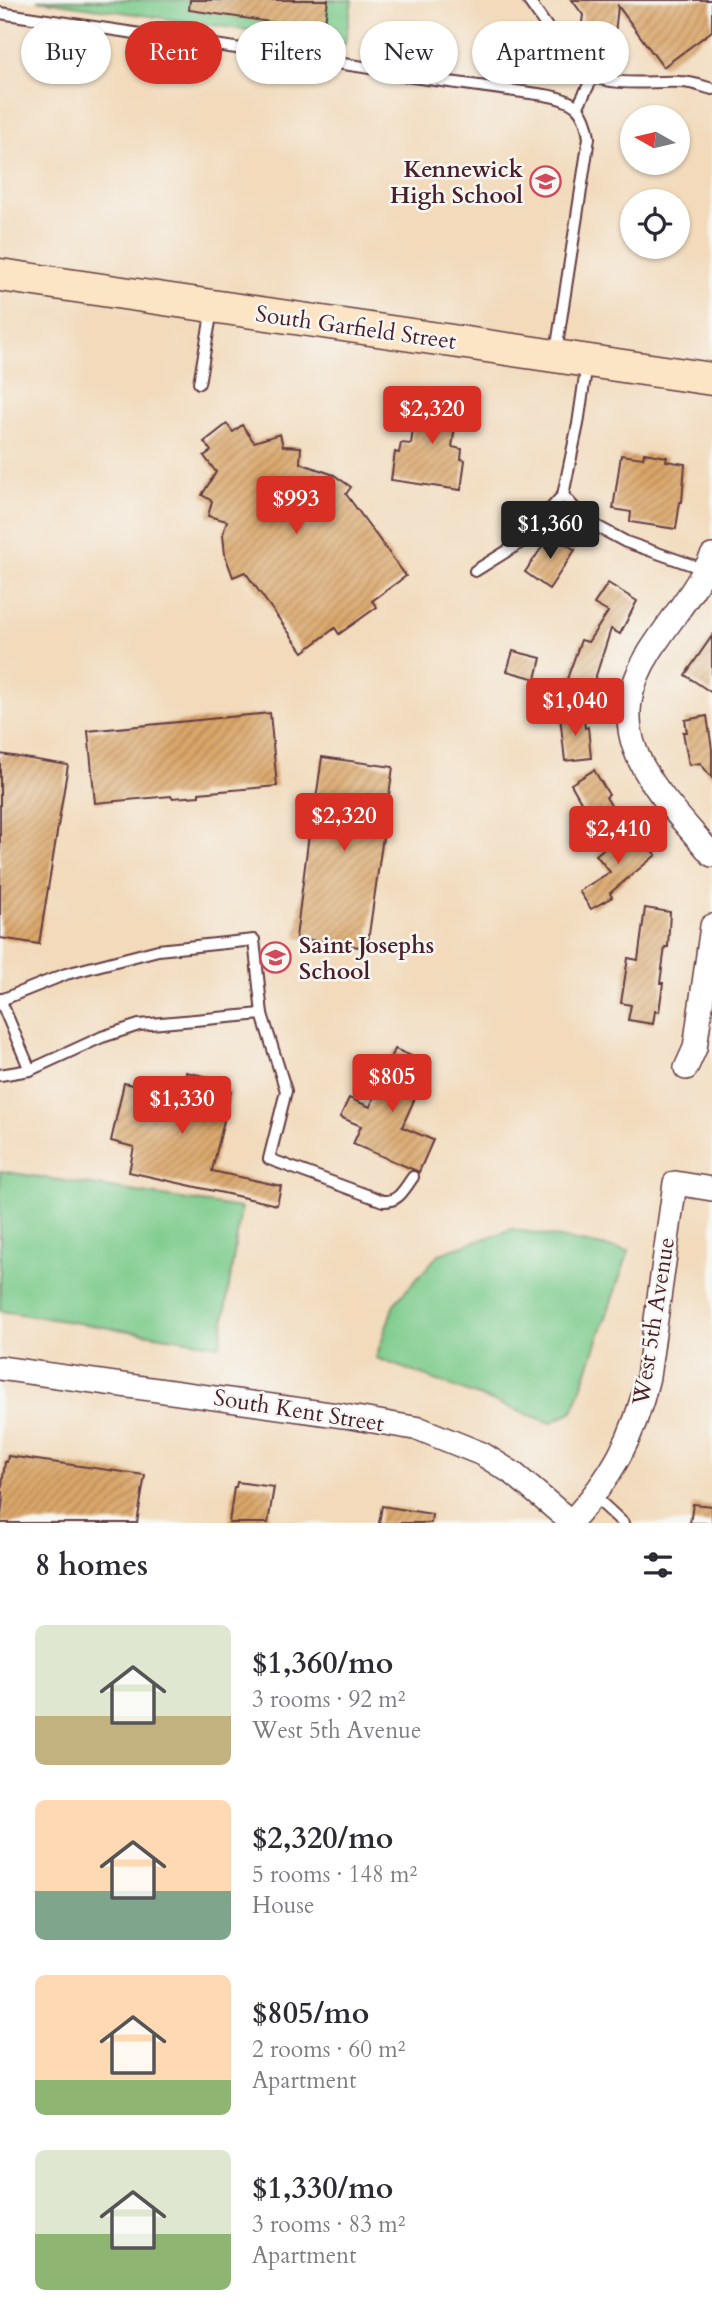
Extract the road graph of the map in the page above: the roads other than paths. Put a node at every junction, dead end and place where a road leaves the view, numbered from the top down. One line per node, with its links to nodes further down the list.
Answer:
1 (528, 0): 3 (lane)
2 (0, 13): 7 (lane)
3 (544, 21)
4 (629, 81): 6 (lane)
5 (589, 84): 7 (lane)
6 (712, 89)
7 (578, 106): 10 (lane)
8 (0, 275): 9 (street, South Garfield Street)
9 (213, 306): 10 (street, South Garfield Street); 13 (lane)
10 (556, 357): 11 (street, South Garfield Street)
11 (588, 361): 12 (street, South Garfield Street); 14 (lane)
12 (712, 379)
13 (199, 383)
14 (563, 495): 15 (lane); 16 (lane)
15 (709, 563): 17 (street)
16 (475, 571)
17 (712, 855)
18 (712, 926): 21 (street)
19 (1, 1000): 20 (lane); 22 (lane)
20 (262, 1014): 22 (lane); 24 (lane)
21 (686, 1068)
22 (30, 1070): 23 (lane)
23 (0, 1075)
24 (413, 1177)
25 (712, 1188): 27 (street, West 5th Avenue)
26 (0, 1368): 28 (street, South Kent Street)
27 (594, 1496): 28 (street, West 5th Avenue); 29 (lane)
28 (570, 1523)
29 (623, 1523)

